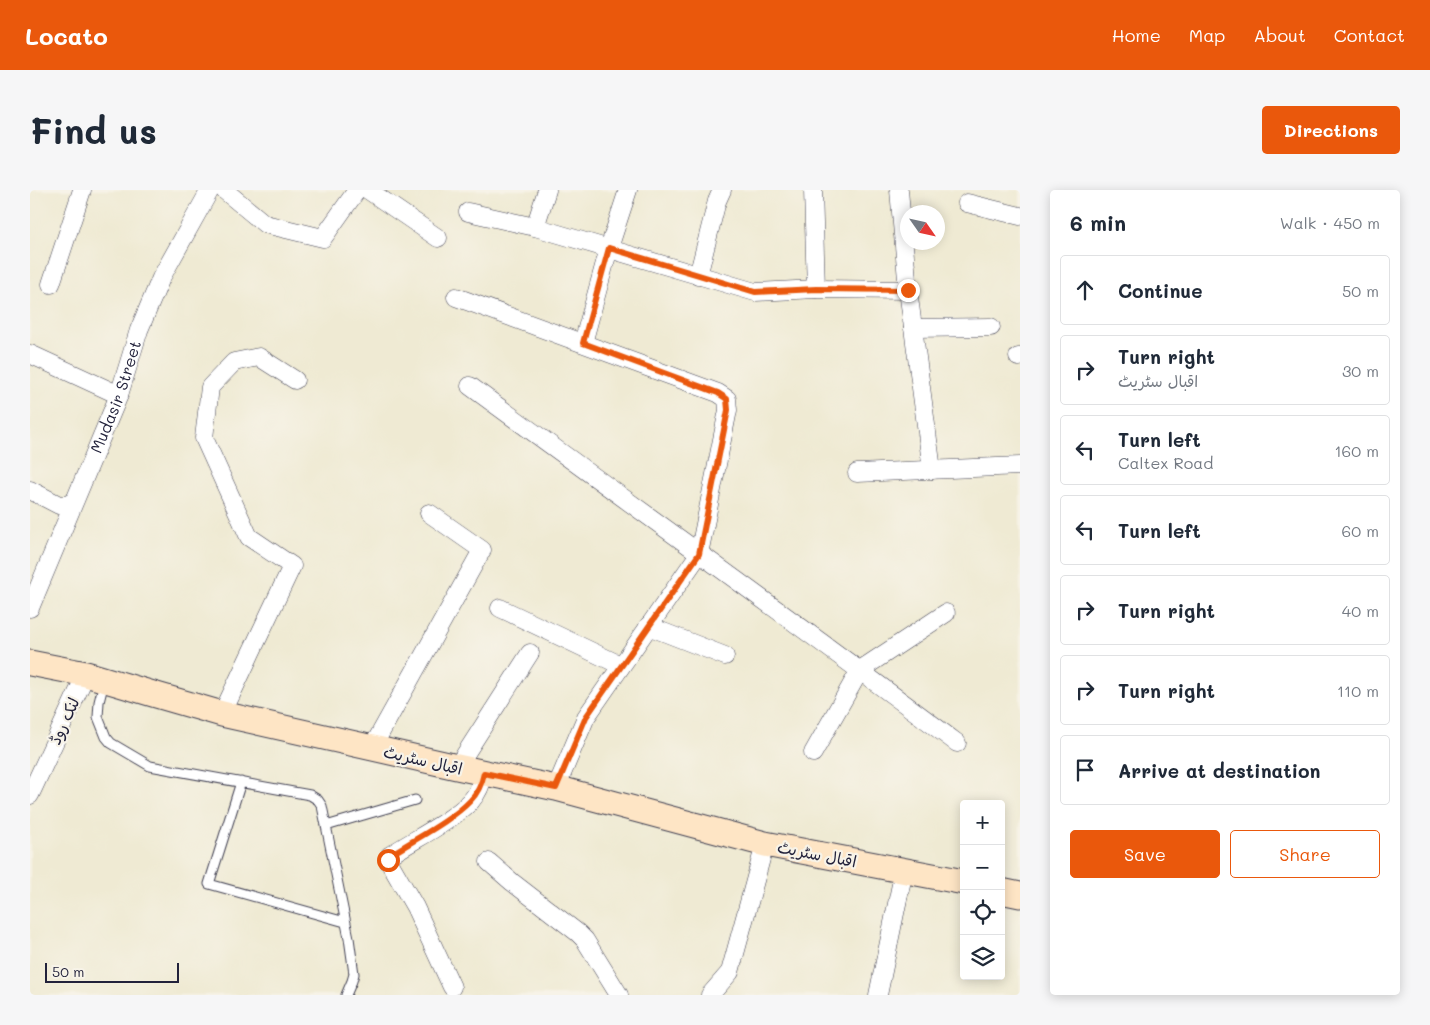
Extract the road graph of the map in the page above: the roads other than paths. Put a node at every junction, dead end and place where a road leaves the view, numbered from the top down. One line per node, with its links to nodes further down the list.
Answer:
1 (82, 190): 18 (street)
2 (210, 190): 28 (street, Mudasir Street)
3 (224, 190): 4 (street)
4 (357, 190)
5 (368, 190): 15 (street)
6 (547, 190): 14 (street)
7 (628, 190): 16 (street)
8 (722, 190): 17 (street)
9 (812, 190): 19 (street)
10 (899, 190): 20 (street)
11 (967, 203): 13 (street)
12 (468, 212): 14 (street)
13 (1020, 216)
14 (535, 227): 16 (street)
15 (438, 238)
16 (609, 248): 17 (street); 24 (street)
17 (698, 276): 19 (street)
18 (51, 284)
19 (816, 289): 20 (street)
20 (908, 290): 22 (street)
21 (456, 297): 24 (street)
22 (913, 328): 23 (street); 30 (street)
23 (991, 328)
24 (583, 343): 35 (street)
25 (30, 354): 28 (street)
26 (295, 380): 46 (street)
27 (470, 386): 35 (street)
28 (119, 395): 33 (street, Mudasir Street)
29 (1020, 466): 30 (street)
30 (932, 470): 31 (street)
31 (857, 473)
32 (30, 490): 33 (street)
33 (74, 501): 36 (street, Mudasir Street)
34 (429, 513): 48 (street)
35 (699, 554): 39 (street); 44 (street)
36 (30, 608)
37 (500, 608): 43 (street)
38 (946, 613): 44 (street)
39 (648, 626): 41 (street); 43 (street)
40 (530, 653): 50 (street)
41 (725, 656)
42 (30, 663): 45 (street, اقبال سٹریٹ)
43 (620, 665): 53 (street)
44 (860, 670): 47 (street); 49 (street)
45 (95, 677): 46 (street, اقبال سٹریٹ); 52 (lane); 54 (street, لنک روڈ)
46 (222, 714): 48 (street, اقبال سٹریٹ)
47 (957, 743)
48 (372, 748): 50 (street, اقبال سٹریٹ)
49 (813, 753)
50 (457, 768): 51 (street, اقبال سٹریٹ)
51 (484, 773): 53 (street, اقبال سٹریٹ); 64 (street)
52 (242, 782): 56 (lane); 63 (lane)
53 (556, 788): 57 (street, اقبال سٹریٹ)
54 (30, 795)
55 (415, 800): 56 (lane)
56 (326, 826): 63 (lane)
57 (764, 844): 59 (street, اقبال سٹریٹ); 67 (street)
58 (489, 862): 66 (street)
59 (904, 870): 60 (street, اقبال سٹریٹ); 68 (street)
60 (960, 881)
61 (1005, 892): 62 (street)
62 (1020, 895)
63 (345, 922): 65 (lane)
64 (452, 987)
65 (346, 995)
66 (619, 995)
67 (710, 995)
68 (878, 995)

